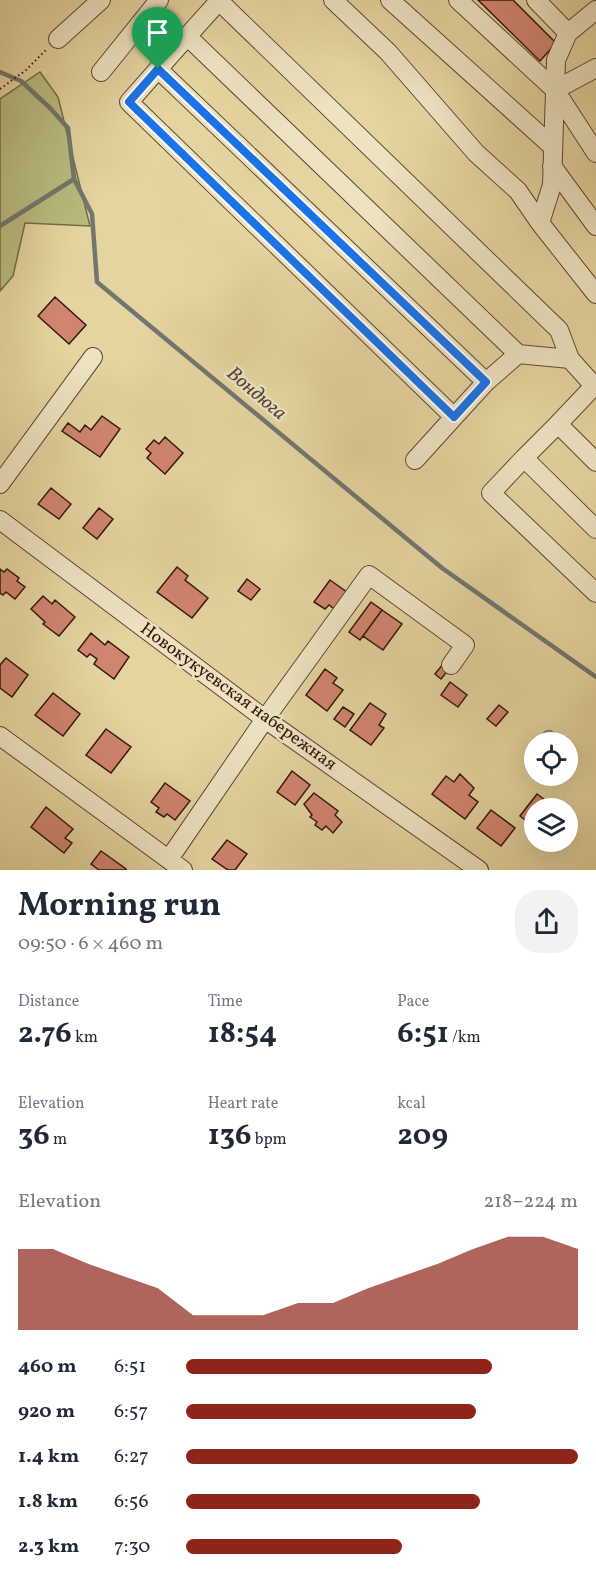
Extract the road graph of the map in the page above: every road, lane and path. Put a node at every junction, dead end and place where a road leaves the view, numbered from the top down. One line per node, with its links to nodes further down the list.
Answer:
1 (101, 0): 11 (street)
2 (159, 0): 13 (street)
3 (219, 0): 10 (street); 25 (street)
4 (333, 0): 20 (street)
5 (390, 0): 17 (street)
6 (458, 0): 16 (street)
7 (536, 0): 9 (street)
8 (596, 10): 9 (street)
9 (568, 33): 16 (street)
10 (188, 36): 12 (street); 23 (street)
11 (58, 39): 15 (path)
12 (158, 69): 26 (street); 28 (street)
13 (101, 72)
14 (595, 72): 16 (street)
15 (0, 89)
16 (555, 90): 17 (street); 18 (street)
17 (553, 147): 19 (street)
18 (596, 153)
19 (552, 166): 20 (street); 21 (street)
20 (540, 223): 22 (street)
21 (596, 226)
22 (596, 294)
23 (518, 354): 25 (street); 26 (street)
24 (93, 357): 33 (street)
25 (570, 359): 27 (street)
26 (486, 382): 28 (street)
27 (596, 386): 29 (street)
28 (454, 417): 31 (street)
29 (558, 424): 30 (street); 32 (street)
30 (525, 458): 35 (street); 36 (street)
31 (415, 460)
32 (596, 462)
33 (0, 484)
34 (0, 520): 38 (street, Новокукуевская набережная)
35 (596, 529)
36 (596, 593)
37 (451, 665): 38 (street)
38 (265, 719): 40 (street); 41 (street, Новокукуевская набережная)
39 (0, 736): 40 (street)
40 (176, 865)
41 (479, 870)

